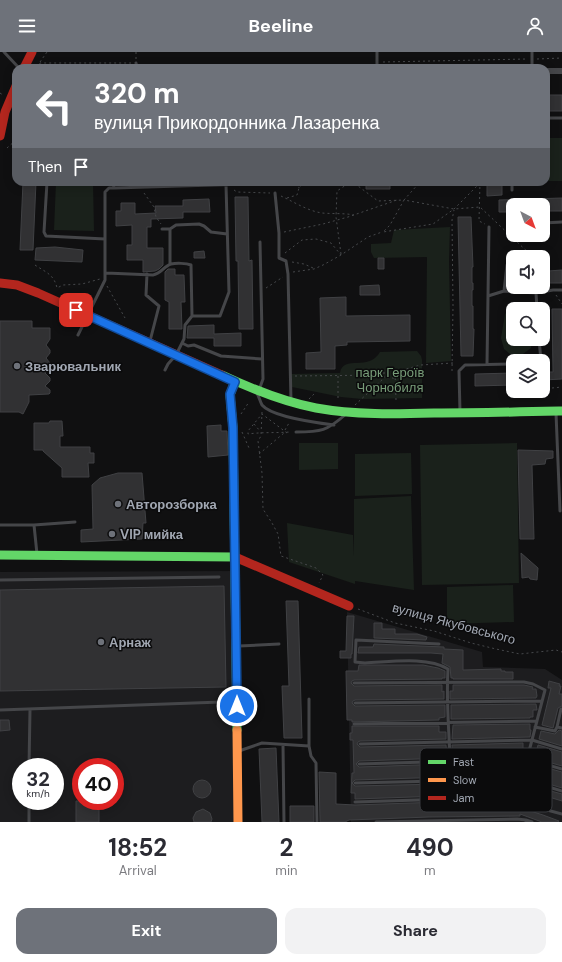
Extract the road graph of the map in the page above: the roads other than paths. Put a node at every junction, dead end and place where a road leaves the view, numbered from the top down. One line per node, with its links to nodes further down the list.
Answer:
1 (4, 52): 5 (lane)
2 (32, 52): 6 (street)
3 (377, 52): 7 (lane)
4 (532, 52): 8 (lane)
5 (15, 64)
6 (26, 64)
7 (377, 64)
8 (532, 64)
9 (550, 71): 10 (street)
10 (562, 71)
11 (12, 94): 12 (street)
12 (3, 111): 15 (street)
13 (550, 118): 14 (lane)
14 (562, 118)
15 (0, 136)
16 (47, 186): 29 (lane)
17 (165, 186): 20 (lane)
18 (226, 186): 28 (lane)
19 (512, 186): 21 (lane)
20 (114, 188): 29 (lane)
21 (512, 190)
22 (275, 194): 52 (lane)
23 (562, 222): 24 (lane)
24 (550, 223)
25 (489, 227): 39 (lane)
26 (162, 229): 27 (lane)
27 (170, 229): 28 (lane); 31 (lane)
28 (227, 234): 41 (lane)
29 (106, 239): 32 (lane)
30 (260, 242): 46 (lane)
31 (170, 264): 33 (lane); 41 (lane)
32 (106, 273): 33 (lane); 40 (lane)
33 (147, 274): 43 (lane)
34 (506, 274): 37 (lane)
35 (0, 283): 40 (street)
36 (562, 290): 38 (lane)
37 (504, 291): 39 (lane)
38 (550, 291)
39 (488, 296): 47 (lane)
40 (87, 316): 42 (lane); 43 (street)
41 (192, 316): 44 (lane)
42 (78, 335)
43 (149, 343): 45 (street)
44 (182, 343): 45 (lane); 46 (lane)
45 (176, 355): 49 (lane); 50 (street)
46 (262, 359): 51 (lane)
47 (487, 364): 48 (lane); 54 (lane)
48 (506, 364)
49 (165, 370)
50 (235, 382): 51 (street); 64 (street)
51 (257, 391): 52 (street); 56 (lane)
52 (291, 402): 55 (street)
53 (559, 411): 54 (street); 58 (lane)
54 (460, 412): 55 (street)
55 (347, 413): 56 (lane)
56 (334, 425): 57 (lane)
57 (296, 432)
58 (560, 511)
59 (75, 522): 61 (lane)
60 (0, 525): 61 (lane)
61 (34, 525): 63 (lane)
62 (0, 555): 63 (street)
63 (37, 555): 64 (street)
64 (234, 556): 67 (street); 70 (street)
65 (218, 577): 66 (lane)
66 (0, 580)
67 (350, 606)
68 (279, 644): 70 (lane)
69 (439, 644): 71 (lane)
70 (237, 646): 95 (street)
71 (447, 682): 72 (lane); 74 (lane); 76 (lane)
72 (354, 683)
73 (309, 699): 91 (lane)
74 (542, 700): 76 (lane); 81 (lane)
75 (221, 702): 80 (lane)
76 (447, 702): 77 (lane); 82 (lane)
77 (355, 703)
78 (562, 709): 84 (lane)
79 (0, 710): 80 (lane)
80 (30, 710): 96 (lane)
81 (537, 721): 82 (lane); 85 (lane)
82 (448, 722): 83 (lane); 88 (lane)
83 (354, 724)
84 (557, 726): 85 (lane); 86 (lane)
85 (535, 727): 87 (lane)
86 (562, 728)
87 (532, 740): 88 (lane); 93 (lane); 94 (lane)
88 (449, 742): 89 (lane); 92 (lane)
89 (360, 744)
90 (283, 745): 91 (lane); 95 (lane); 113 (lane)
91 (309, 746): 114 (lane)
92 (449, 748)
93 (530, 748)
94 (562, 750)
95 (238, 752): 112 (street)
96 (29, 758)
97 (420, 762): 98 (lane)
98 (359, 764)
99 (552, 766): 100 (lane)
100 (562, 769)
101 (420, 781): 102 (lane)
102 (355, 783)
103 (552, 788): 104 (lane)
104 (562, 791)
105 (420, 800): 106 (lane)
106 (355, 802)
107 (29, 810): 111 (lane)
108 (552, 811): 109 (lane)
109 (562, 814)
110 (526, 821): 116 (lane); 117 (lane)
111 (29, 822)
112 (238, 822)
113 (284, 822)
114 (317, 822)
115 (376, 822): 116 (lane)
116 (396, 822)
117 (532, 822)

